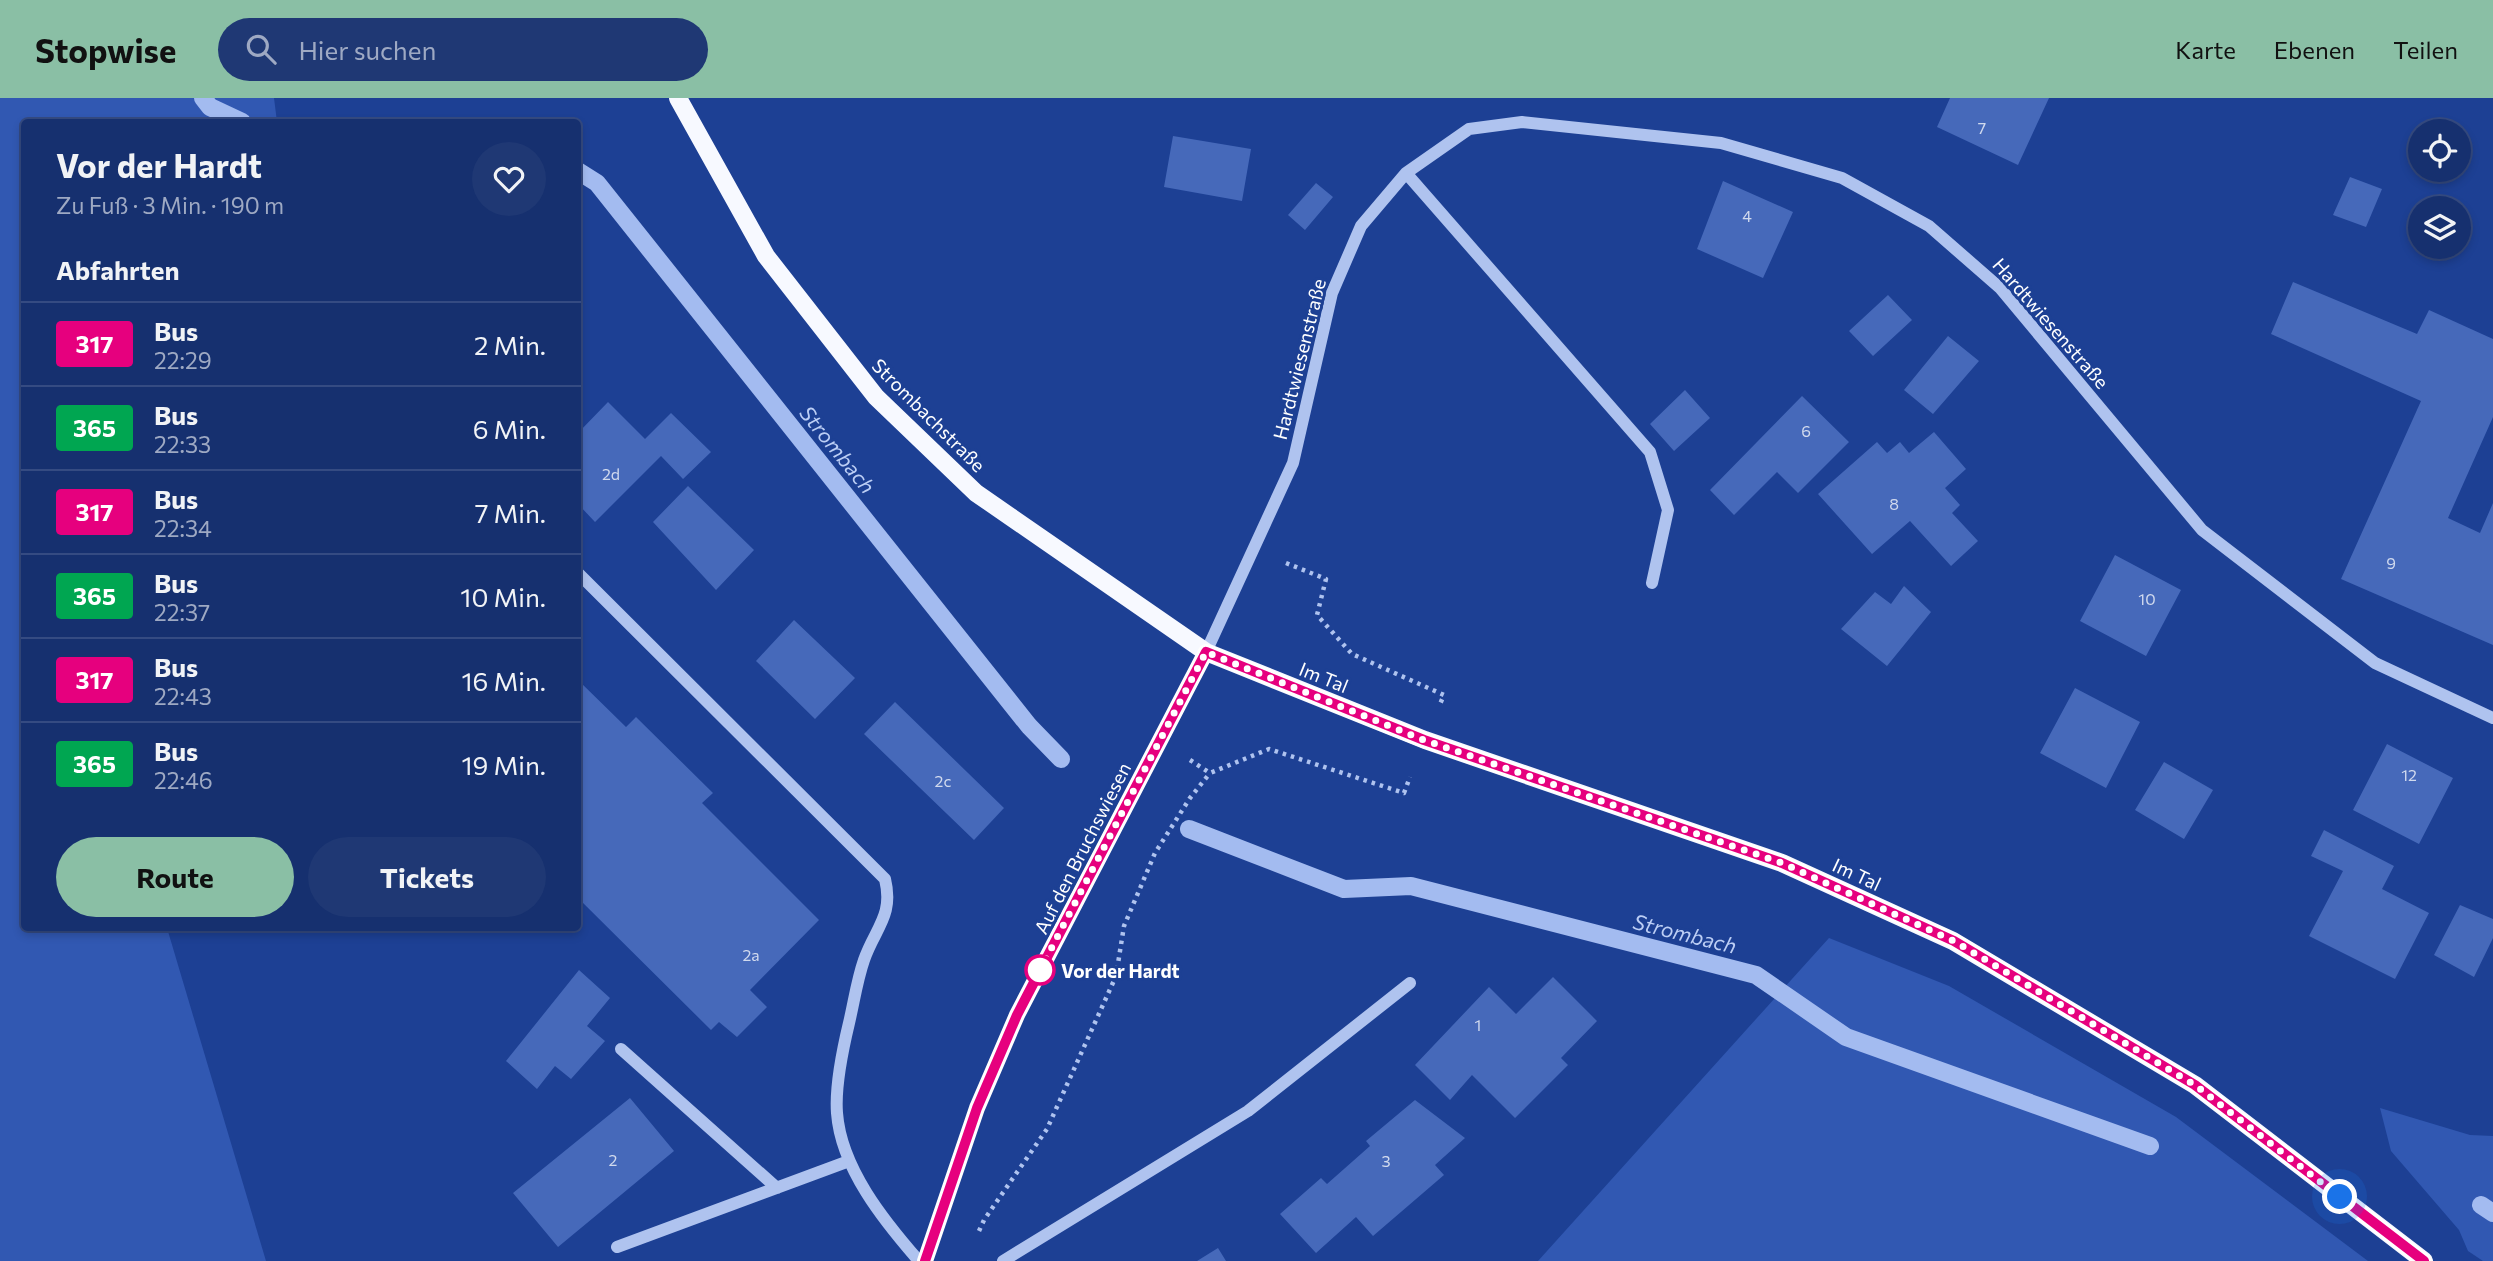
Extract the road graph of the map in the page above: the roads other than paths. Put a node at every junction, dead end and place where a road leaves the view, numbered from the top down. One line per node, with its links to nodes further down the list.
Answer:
1 (678, 98): 5 (main road, Strombachstraße)
2 (1406, 173): 4 (street); 5 (street, Hardtwiesenstraße); 6 (street, Hardtwiesenstraße)
3 (581, 576): 9 (street)
4 (1652, 583)
5 (1206, 652): 13 (street, Auf den Bruchswiesen); 15 (main road, Im Tal)
6 (2493, 718)
7 (1410, 983): 14 (street)
8 (621, 1049): 10 (street)
9 (849, 1161): 10 (street); 12 (street)
10 (777, 1188): 11 (street)
11 (617, 1247)
12 (919, 1261)
13 (925, 1261)
14 (1003, 1261)
15 (2424, 1261)

